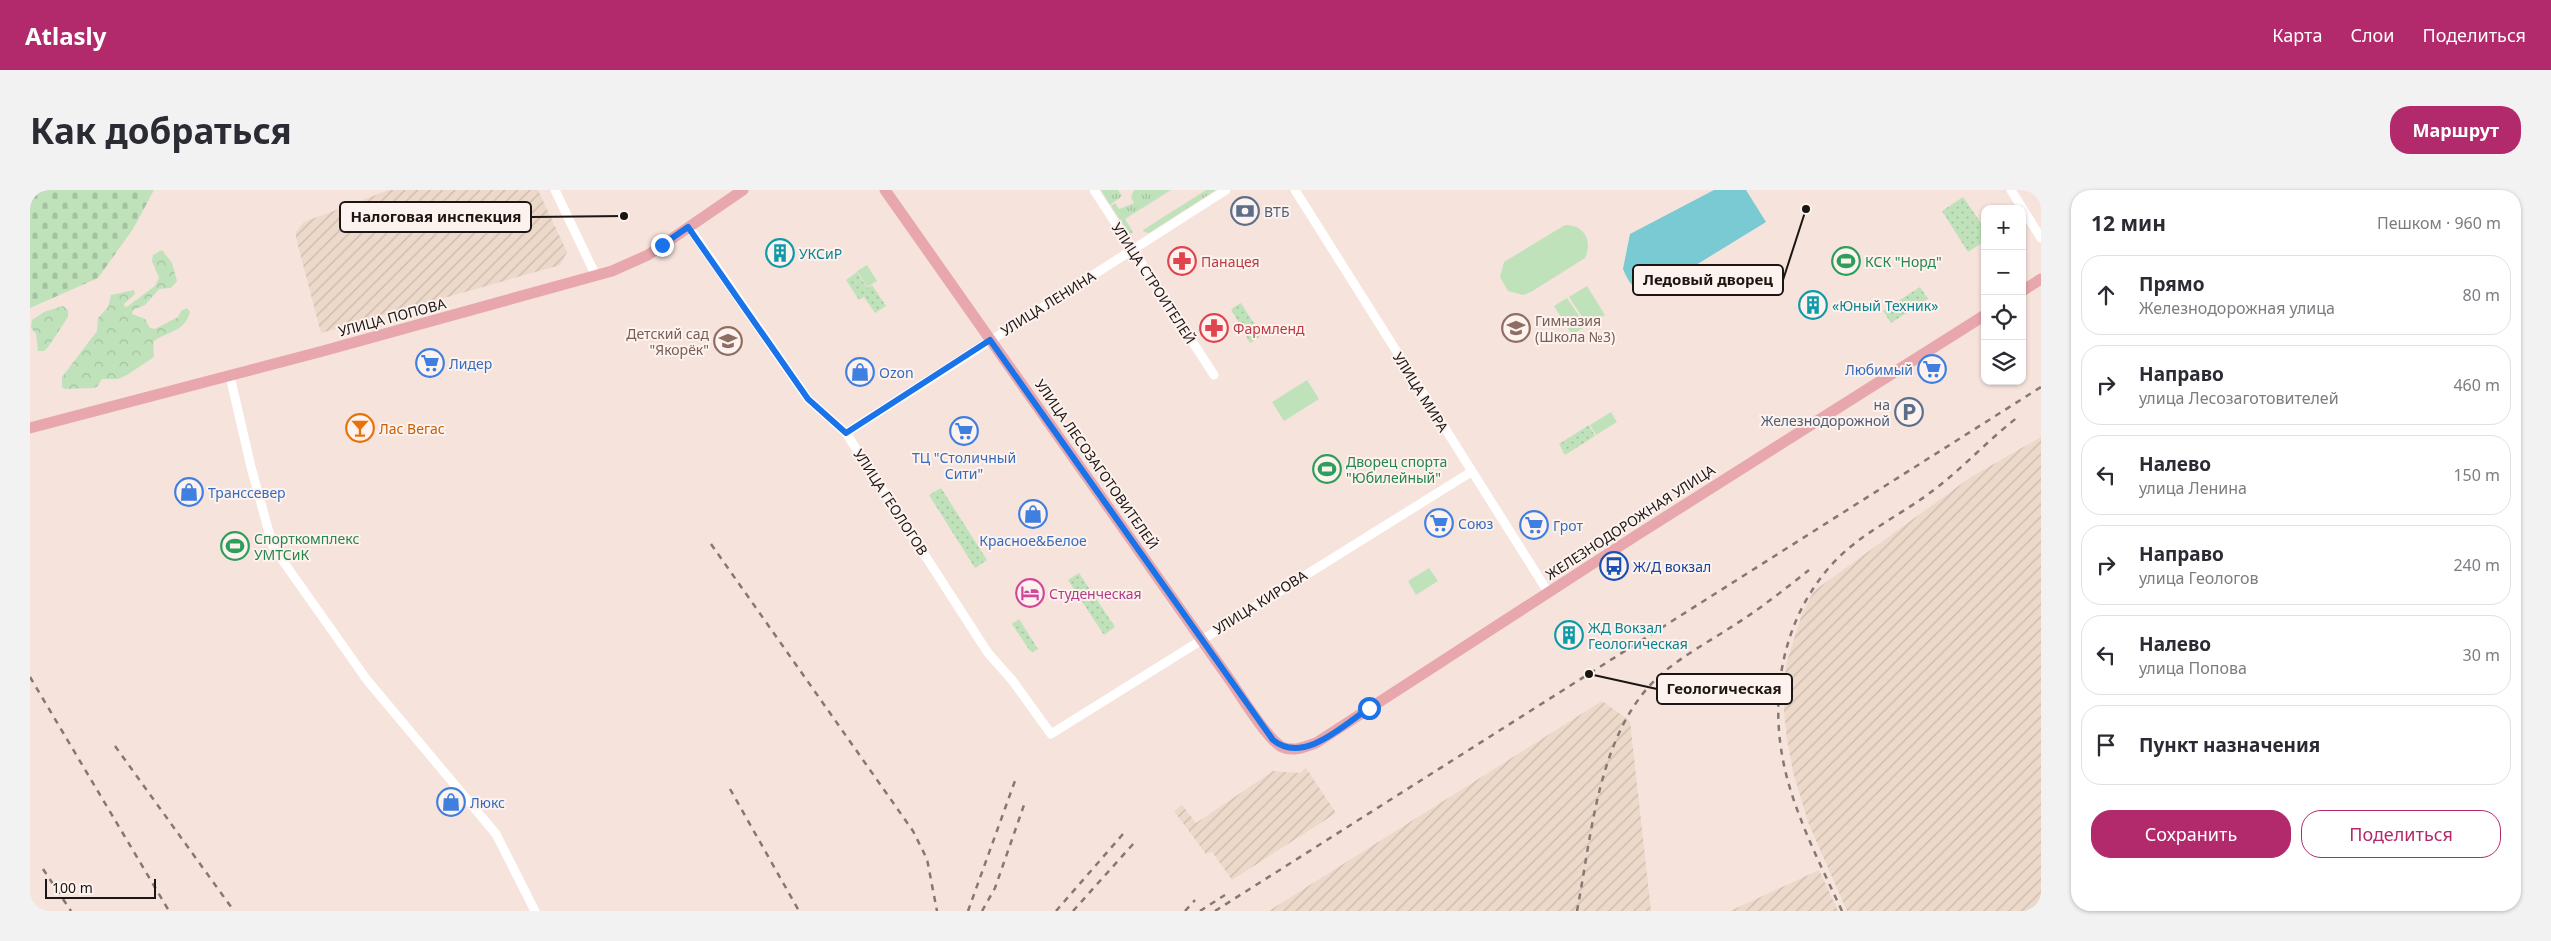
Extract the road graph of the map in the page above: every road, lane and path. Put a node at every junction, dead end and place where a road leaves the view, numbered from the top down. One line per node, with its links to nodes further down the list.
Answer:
1 (556, 190): 11 (street)
2 (743, 190): 8 (main road, УЛИЦА ПОПОВА)
3 (885, 190): 15 (main road, УЛИЦА ЛЕСОЗАГОТОВИТЕЛЕЙ)
4 (1094, 190): 10 (street, УЛИЦА СТРОИТЕЛЕЙ)
5 (1226, 190): 10 (street, УЛИЦА ЛЕНИНА)
6 (1295, 190): 20 (street, УЛИЦА МИРА)
7 (2011, 190): 9 (street)
8 (688, 227): 11 (main road, УЛИЦА ПОПОВА); 19 (street, УЛИЦА ГЕОЛОГОВ)
9 (2041, 238)
10 (1132, 249): 15 (street, УЛИЦА ЛЕНИНА); 16 (street, УЛИЦА СТРОИТЕЛЕЙ)
11 (596, 276): 17 (main road, УЛИЦА ПОПОВА)
12 (2041, 279): 13 (main road)
13 (2026, 288)
14 (1981, 317): 21 (main road, ЖЕЛЕЗНОДОРОЖНАЯ УЛИЦА)
15 (990, 340): 19 (street, УЛИЦА ЛЕНИНА); 22 (main road, УЛИЦА ЛЕСОЗАГОТОВИТЕЛЕЙ)
16 (1214, 375)
17 (230, 376): 18 (main road, УЛИЦА ПОПОВА); 25 (street)
18 (30, 428)
19 (846, 433): 23 (street, УЛИЦА ГЕОЛОГОВ)
20 (1470, 472): 21 (street, УЛИЦА МИРА); 22 (street, УЛИЦА КИРОВА)
21 (1548, 592): 24 (main road, ЖЕЛЕЗНОДОРОЖНАЯ УЛИЦА)
22 (1201, 639): 23 (street, УЛИЦА КИРОВА); 24 (main road, УЛИЦА ЛЕСОЗАГОТОВИТЕЛЕЙ)
23 (1051, 734)
24 (1290, 749)
25 (535, 911)

